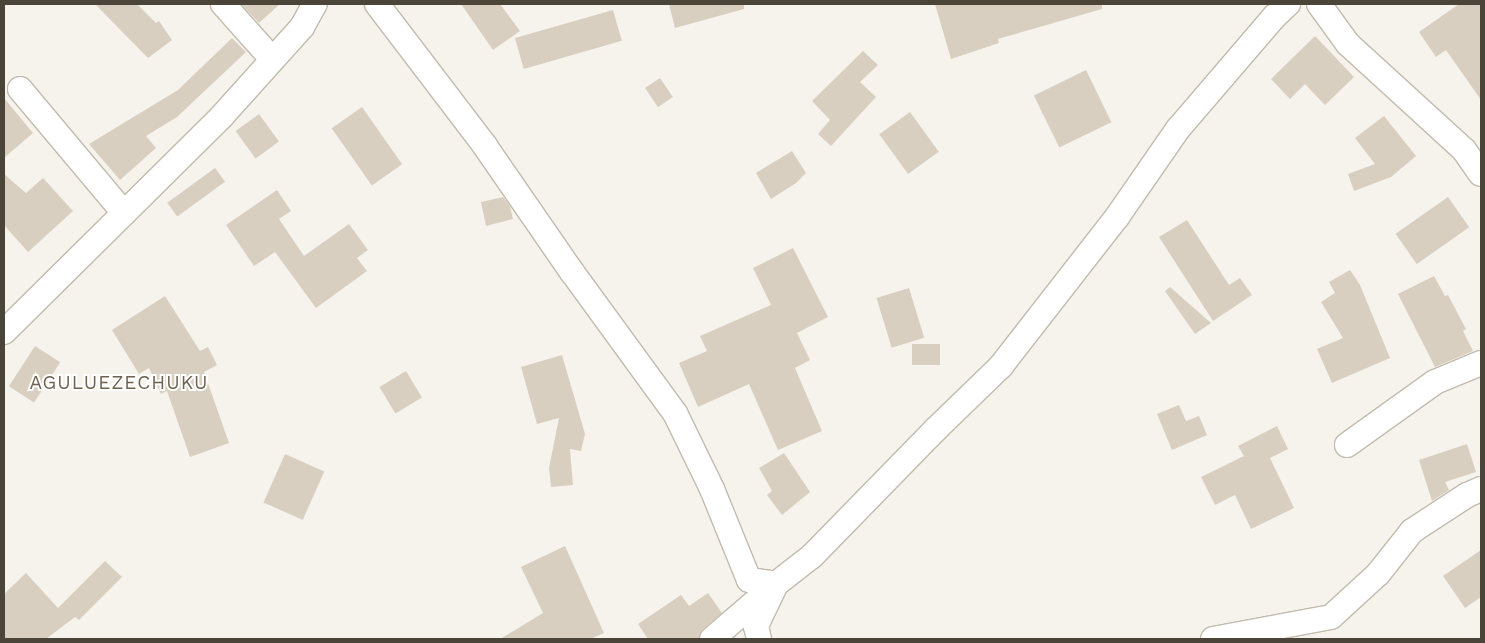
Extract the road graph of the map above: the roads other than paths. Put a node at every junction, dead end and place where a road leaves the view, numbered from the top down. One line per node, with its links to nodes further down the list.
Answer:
1 (223, 4): 6 (street)
2 (315, 4): 6 (street)
3 (377, 4): 14 (street)
4 (1288, 4): 14 (street)
5 (1318, 4): 8 (street)
6 (272, 59): 9 (street)
7 (20, 89): 9 (street)
8 (1481, 174)
9 (124, 213): 10 (street)
10 (4, 332)
11 (1481, 363): 12 (street)
12 (1347, 445)
13 (1481, 488): 17 (street)
14 (776, 584): 15 (street); 16 (street)
15 (712, 639)
16 (759, 639)
17 (1213, 639)

